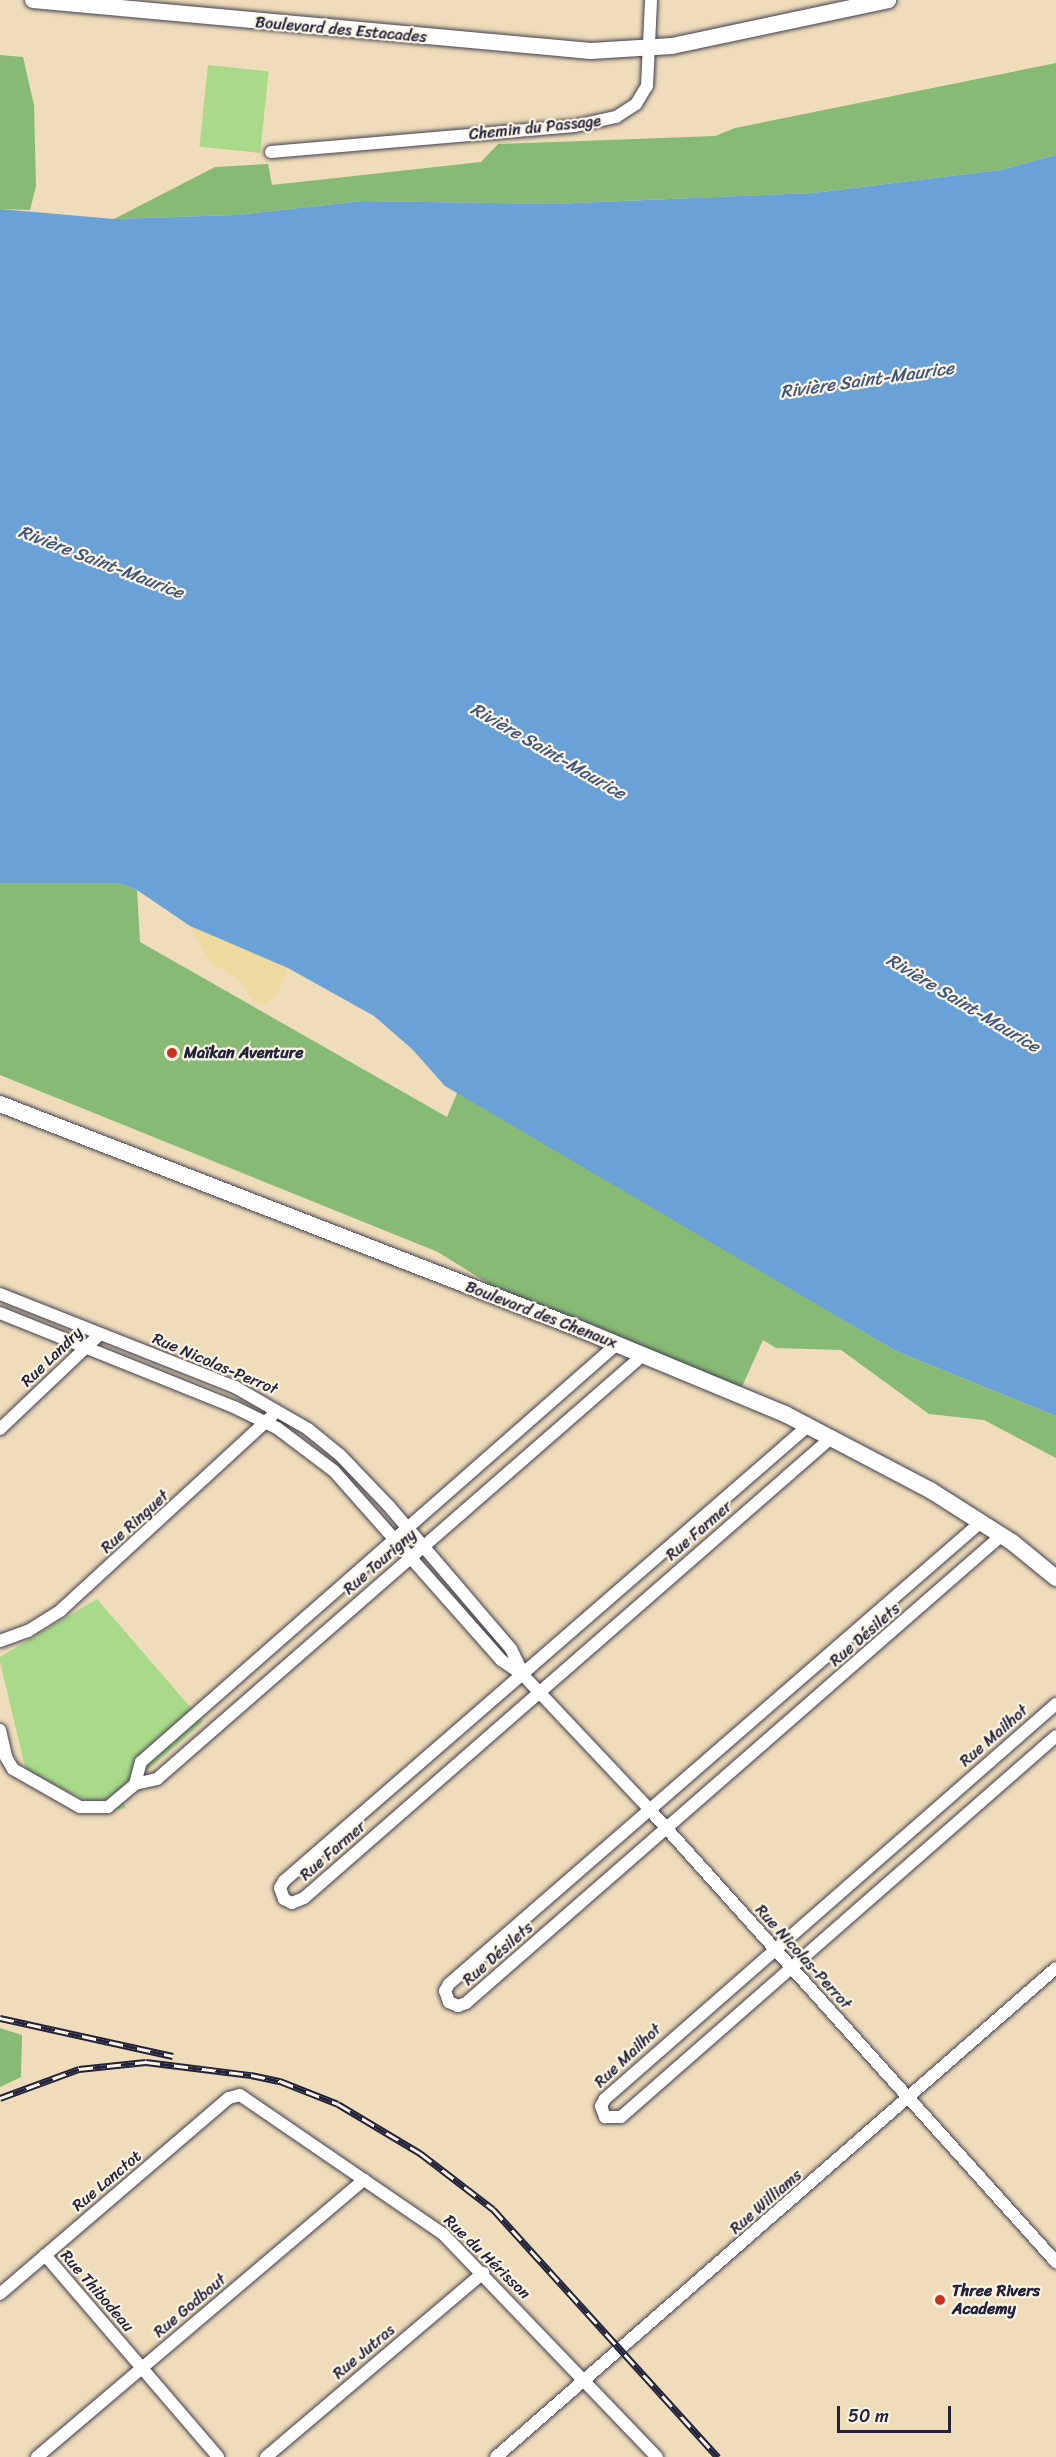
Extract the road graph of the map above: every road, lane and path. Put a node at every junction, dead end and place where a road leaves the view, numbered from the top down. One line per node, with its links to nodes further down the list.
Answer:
1 (33, 0): 4 (street, Boulevard des Estacades)
2 (651, 0): 4 (street, Chemin du Passage)
3 (888, 0): 4 (street)
4 (650, 48): 5 (street, Chemin du Passage)
5 (272, 152)
6 (0, 1104): 10 (street, Boulevard des Chenaux)
7 (0, 1294): 9 (street, Rue Nicolas-Perrot)
8 (0, 1313): 11 (street, Rue Nicolas-Perrot)
9 (100, 1334): 11 (street, Rue Landry); 13 (street, Rue Nicolas-Perrot)
10 (617, 1344): 12 (street, Boulevard des Chenaux); 19 (street, Rue Tourigny)
11 (86, 1348): 14 (street, Rue Nicolas-Perrot); 16 (street, Rue Landry)
12 (643, 1354): 15 (street, Boulevard des Chenaux); 22 (street, Rue Tourigny)
13 (278, 1409): 14 (street, Rue Ringuet); 19 (street, Rue Nicolas-Perrot)
14 (267, 1422): 21 (street, Rue Nicolas-Perrot); 25 (street, Rue Ringuet)
15 (809, 1425): 17 (street, Boulevard des Chenaux); 26 (street, Rue Farmer)
16 (0, 1430)
17 (832, 1437): 18 (street, Boulevard des Chenaux); 27 (street, Rue Farmer)
18 (981, 1522): 20 (street, Boulevard des Chenaux); 32 (street, Rue Désilets)
19 (407, 1527): 21 (street, Rue Tourigny); 22 (street, Rue Nicolas-Perrot)
20 (1002, 1535): 24 (street, Boulevard des Chenaux); 33 (street, Rue Désilets)
21 (395, 1539): 23 (street, Rue Nicolas-Perrot); 31 (street, Rue Tourigny)
22 (423, 1547): 23 (street, Rue Tourigny); 26 (street, Rue Nicolas-Perrot)
23 (411, 1557): 26 (street, Rue Nicolas-Perrot); 31 (street, Rue Tourigny)
24 (1056, 1578)
25 (0, 1641)
26 (524, 1675): 27 (street, Rue Nicolas-Perrot); 27 (street, Rue Farmer)
27 (540, 1692): 32 (street, Rue Nicolas-Perrot)
28 (1056, 1704): 34 (street, Rue Mailhot)
29 (0, 1730): 31 (street, Rue Tourigny)
30 (1056, 1736): 35 (street, Rue Mailhot)
31 (135, 1784)
32 (650, 1810): 33 (street, Rue Nicolas-Perrot); 33 (street, Rue Désilets)
33 (668, 1829): 34 (street, Rue Nicolas-Perrot)
34 (774, 1950): 35 (street, Rue Nicolas-Perrot); 35 (street, Rue Mailhot)
35 (791, 1968): 38 (street, Rue Nicolas-Perrot)
36 (1056, 1968): 38 (street, Rue Williams)
37 (236, 2095): 39 (street, Rue du Hérisson); 40 (street, Rue Lanctot)
38 (909, 2098): 41 (street, Rue Nicolas-Perrot); 45 (street, Rue Williams)
39 (364, 2180): 42 (street, Rue du Hérisson); 44 (street, Rue Godbout)
40 (45, 2255): 43 (street, Rue Lanctot); 44 (street, Rue Thibodeau)
41 (1056, 2262)
42 (483, 2273): 45 (street, Rue du Hérisson); 48 (street, Rue Jutras)
43 (0, 2294)
44 (142, 2368): 46 (street, Rue Godbout); 47 (street, Rue Thibodeau)
45 (585, 2381): 49 (street, Rue Williams); 50 (street, Rue du Hérisson)
46 (37, 2457)
47 (218, 2457)
48 (266, 2457)
49 (496, 2457)
50 (657, 2457)

